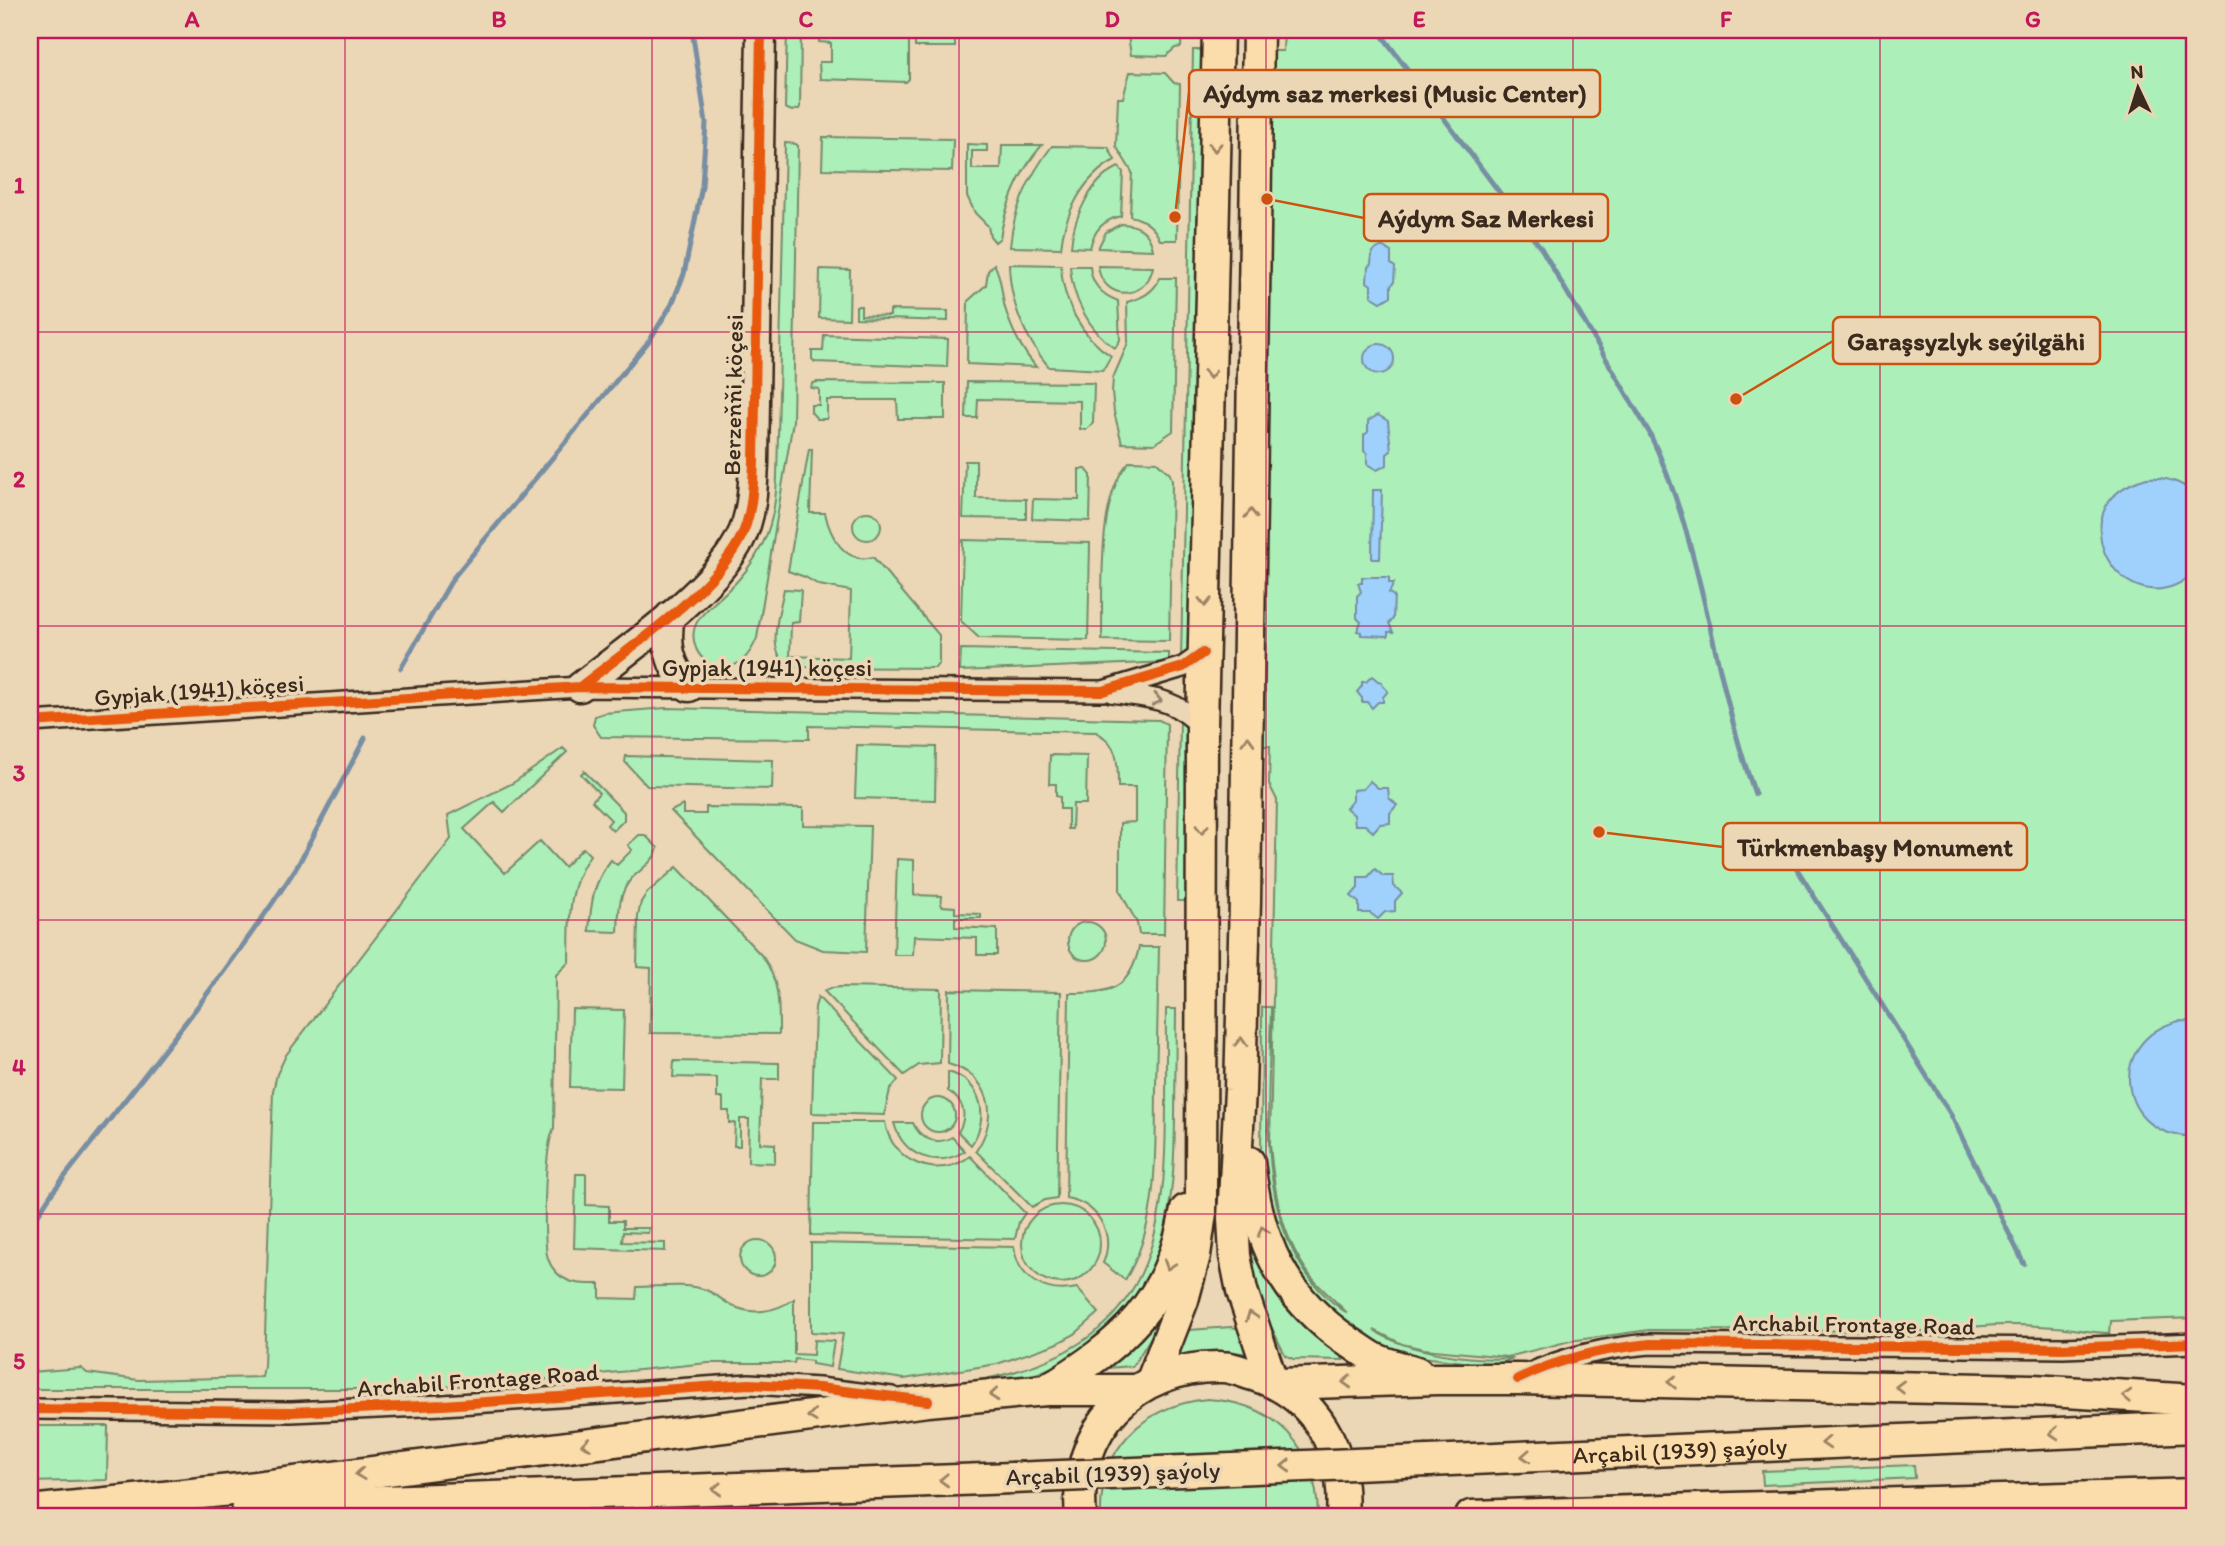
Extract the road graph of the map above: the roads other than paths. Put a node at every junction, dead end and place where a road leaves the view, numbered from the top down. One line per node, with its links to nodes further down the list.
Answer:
1 (761, 30): 4 (street, Berzeňňi köçesi)
2 (1218, 30): 5 (main road, one-way to 5)
3 (1258, 30): 12 (main road, one-way to 3)
4 (670, 616): 6 (street, Berzeňňi köçesi); 7 (street)
5 (1203, 653): 8 (street, Gypjak (1941) köçesi); 10 (main road)
6 (580, 687): 7 (street, Gypjak (1941) köçesi); 9 (street, Gypjak (1941) köçesi)
7 (689, 687): 8 (street, Gypjak (1941) köçesi)
8 (1103, 691): 10 (street, one-way to 10)
9 (30, 722)
10 (1202, 727): 11 (main road, one-way to 11)
11 (1201, 901): 12 (main road); 14 (main road)
12 (1245, 901): 13 (main road, one-way to 12)
13 (1240, 1090): 16 (main road, one-way to 13); 18 (main road, one-way to 13)
14 (1200, 1127): 19 (main road); 20 (main road, one-way to 20)
15 (2195, 1343): 17 (street, Archabil Frontage Road)
16 (1437, 1378): 17 (main road); 18 (main road, one-way to 18)
17 (1518, 1379): 21 (main road, one-way to 17)
18 (1276, 1383): 19 (main road); 29 (main road)
19 (1144, 1385): 20 (main road); 28 (main road)
20 (1046, 1390): 22 (main road, one-way to 22)
21 (2195, 1400)
22 (928, 1401): 23 (street, Archabil Frontage Road); 26 (main road, one-way to 26)
23 (30, 1409)
24 (2195, 1427): 26 (main road, Arçabil (1939) şaýoly, one-way to 26, bridge)
25 (2195, 1494): 30 (main road)
26 (30, 1513)
27 (2195, 1513): 31 (main road)
28 (1081, 1516)
29 (1342, 1516)
30 (1471, 1516)
31 (2171, 1516)

